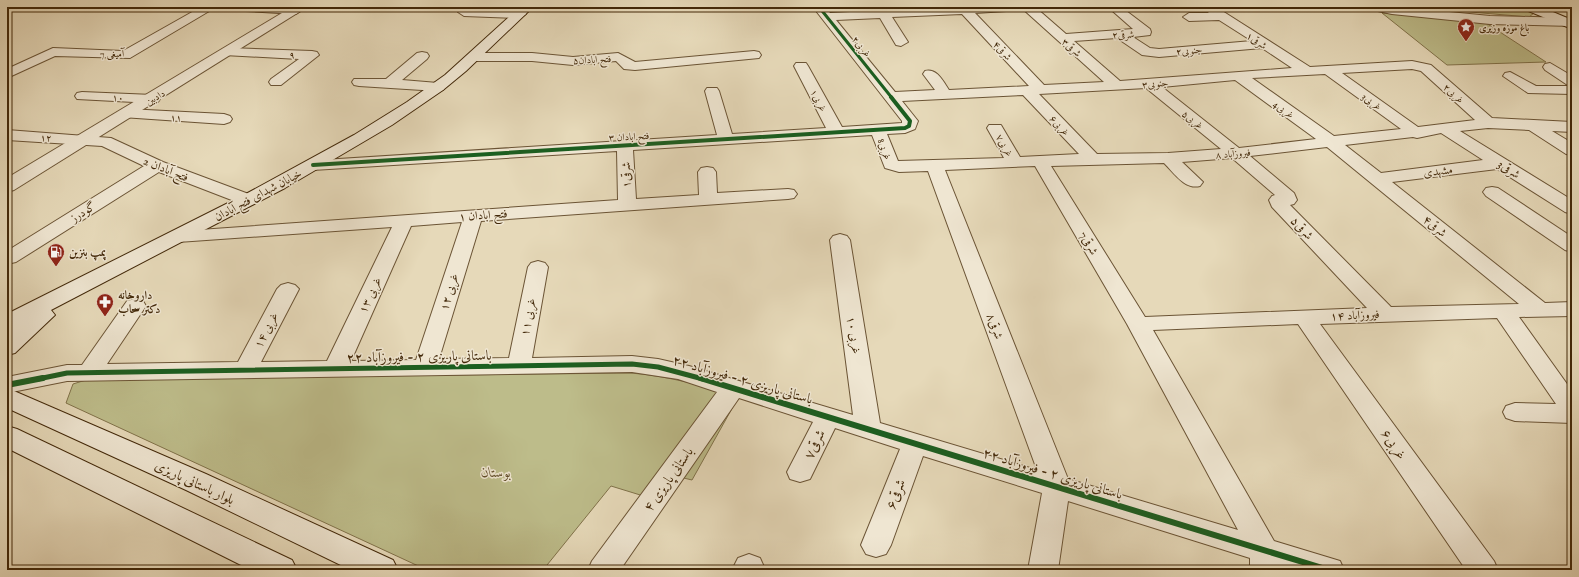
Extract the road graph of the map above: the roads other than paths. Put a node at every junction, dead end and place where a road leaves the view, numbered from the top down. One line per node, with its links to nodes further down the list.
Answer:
1 (210, 7): 33 (street, آمیغی 7)
2 (246, 7): 10 (street)
3 (468, 7): 12 (street)
4 (1020, 7): 13 (street)
5 (1028, 7): 20 (street, شرقی۳)
6 (1114, 7): 19 (street, شرقی۲)
7 (1208, 7): 16 (street, شرقی۱)
8 (1377, 7): 18 (street)
9 (1530, 7): 18 (main road)
10 (299, 9): 24 (main road, دادبین)
11 (938, 9): 13 (street); 15 (street)
12 (523, 10): 27 (main road, خیابان شهدای فتح آبادان)
13 (965, 10): 44 (street, شرقی۴)
14 (823, 12): 15 (street); 49 (street, غربی۲)
15 (884, 14): 21 (street)
16 (1220, 16): 17 (street); 22 (street, شرقی۱)
17 (1189, 17)
18 (1571, 23)
19 (1120, 34): 20 (street, شرقی۲); 23 (street, جنوبی۲)
20 (1061, 38): 42 (street, شرقی۳)
21 (901, 42)
22 (1263, 44): 23 (street, جنوبی۲); 32 (street, شرقی۱)
23 (1185, 50): 35 (street, غربی4)
24 (228, 52): 37 (street, ۹); 50 (main road, دادبین)
25 (754, 55): 27 (street, فتح ابادان۵)
26 (422, 56): 40 (street)
27 (475, 57): 43 (main road, خیابان شهدای فتح آبادان)
28 (801, 66): 59 (street, غربی۱)
29 (1420, 66): 31 (street, جنوبی۳); 53 (street, غربی۲)
30 (1550, 66): 39 (street)
31 (1327, 69): 32 (street, جنوبی۳); 60 (street, غربی3)
32 (1308, 71): 35 (street, جنوبی۳)
33 (7, 74)
34 (930, 74): 47 (street)
35 (1232, 76): 41 (street, جنوبی۳); 64 (street, غربی4)
36 (1510, 76): 45 (street)
37 (276, 82)
38 (360, 82): 40 (street)
39 (1572, 82)
40 (388, 84): 43 (street)
41 (1149, 84): 42 (street, جنوبی۳); 67 (street, غربی۵)
42 (1117, 86): 44 (street, جنوبی۳)
43 (438, 87): 73 (main road, خیابان شهدای فتح آبادان)
44 (1035, 90): 47 (street, جنوبی۳); 69 (street, غربی۶)
45 (1572, 90)
46 (712, 92): 63 (street)
47 (945, 94): 49 (street, جنوبی۳)
48 (82, 96): 50 (street, ۱۰)
49 (890, 97): 58 (street, فتح ابادان ۳)
50 (153, 98): 51 (main road, دادبین)
51 (127, 114): 52 (street, ۱۱); 62 (main road, دادبین)
52 (224, 120)
53 (1488, 123): 54 (street, فیروزآباد ۸); 57 (street, فیروزآباد ۸)
54 (1533, 126): 55 (street, فیروزآباد ۸); 66 (street)
55 (1572, 127)
56 (996, 128): 71 (street, غربی۷)
57 (1445, 129): 60 (street, فیروزآباد ۸); 72 (street, شرقی3)
58 (878, 130): 59 (street, فتح ابادان ۳); 76 (street, غربی8)
59 (836, 133): 63 (street, فتح ابادان ۳)
60 (1417, 133): 64 (street, فیروزآباد ۸)
61 (11, 138): 62 (street, ۱۲)
62 (85, 140): 75 (street, فتح آبادان 2); 80 (main road, دادبین)
63 (726, 140): 65 (street, فتح ابادان ۳)
64 (1331, 142): 67 (street, فیروزآباد ۸); 78 (street, شرقی۴)
65 (626, 145): 73 (street, فتح ابادان ۳); 85 (street, شرقی۱)
66 (1572, 150)
67 (1236, 153): 68 (street, فیروزآباد ۸); 100 (street, شرقی۵)
68 (1168, 158): 69 (street, فیروزآباد ۸); 79 (street)
69 (1093, 159): 70 (street, فیروزآباد ۸)
70 (1040, 161): 71 (street, فیروزآباد ۸); 103 (street, شرقی7)
71 (1014, 162): 74 (street, فیروزآباد ۸)
72 (1500, 163): 78 (street, مشهدی); 86 (street, شرقی3)
73 (313, 165): 83 (main road, خیابان شهدای فتح آبادان)
74 (934, 165): 76 (street, فیروزآباد ۸); 121 (street, شرقی۸)
75 (157, 166): 83 (street, فتح آبادان 2); 92 (street, گودرز)
76 (894, 166)
77 (707, 172): 84 (street)
78 (1377, 179): 98 (street, شرقی۴)
79 (1194, 182)
80 (7, 186)
81 (1492, 192): 91 (street)
82 (788, 194): 84 (street, فتح ابادان ۱)
83 (248, 200): 89 (main road, خیابان شهدای فتح آبادان)
84 (708, 200): 85 (street, فتح ابادان ۱)
85 (627, 205): 87 (street, فتح ابادان ۱)
86 (1572, 208)
87 (473, 216): 88 (street, فتح ابادان ۱); 106 (street, غربی ۱۲)
88 (404, 221): 89 (street, فتح ابادان ۱); 107 (street, غربی ۱۳)
89 (178, 236): 94 (main road, خیابان شهدای فتح آبادان)
90 (840, 240): 117 (street, غربی ۱۰)
91 (1572, 246)
92 (9, 258)
93 (538, 267): 105 (street, غربی ۱۱)
94 (91, 281): 102 (main road, خیابان شهدای فتح آبادان); 104 (main road)
95 (288, 288): 108 (street, غربی ۱۴)
96 (135, 306): 109 (street)
97 (1572, 309): 98 (street, فیروزآباد ۱۴)
98 (1540, 310): 99 (street, فیروزآباد ۱۴)
99 (1504, 312): 100 (street, فیروزآباد ۱۴); 113 (street)
100 (1385, 314): 101 (street, فیروزآباد ۱۴)
101 (1304, 318): 103 (street, فیروزآباد ۱۴); 129 (street, غربی۶)
102 (7, 323)
103 (1138, 324): 123 (street, شرقی7)
104 (7, 347)
105 (519, 366): 106 (street, باستانی پاریزی ۲ - فیروزآباد ۲۲); 111 (street, باستانی پاریزی ۲ - فیروزآباد ۲۲)
106 (425, 368): 107 (street, باستانی پاریزی ۲ - فیروزآباد ۲۲)
107 (335, 369): 108 (street, باستانی پاریزی ۲ - فیروزآباد ۲۲)
108 (245, 371): 109 (street, باستانی پاریزی ۲ - فیروزآباد ۲۲)
109 (89, 373): 110 (street, باستانی پاریزی ۲ - فیروزآباد ۲۲)
110 (7, 385)
111 (733, 388): 116 (street, باستانی پاریزی ۲ - فیروزآباد ۲۲); 126 (street, باستانی پاریزی ۴)
112 (7, 397): 125 (main road, بلوار باستانی پاریزی)
113 (1572, 409)
114 (1514, 412): 115 (street)
115 (1572, 414)
116 (828, 417): 117 (street, باستانی پاریزی ۲ - فیروزآباد ۲۲); 120 (street, شرقی۷)
117 (868, 429): 119 (street, باستانی پاریزی ۲ - فیروزآباد ۲۲)
118 (7, 436): 124 (main road)
119 (915, 444): 121 (street, باستانی پاریزی ۲ - فیروزآباد ۲۲); 122 (street, شرقی۶)
120 (800, 472)
121 (1057, 487): 123 (street, باستانی پاریزی ۲ - فیروزآباد ۲۲); 127 (street)
122 (876, 545)
123 (1264, 560): 128 (street, باستانی پاریزی ۲ - فیروزآباد ۲۲)
124 (280, 570)
125 (382, 570)
126 (603, 570)
127 (1043, 570)
128 (1330, 570)
129 (1483, 570)

